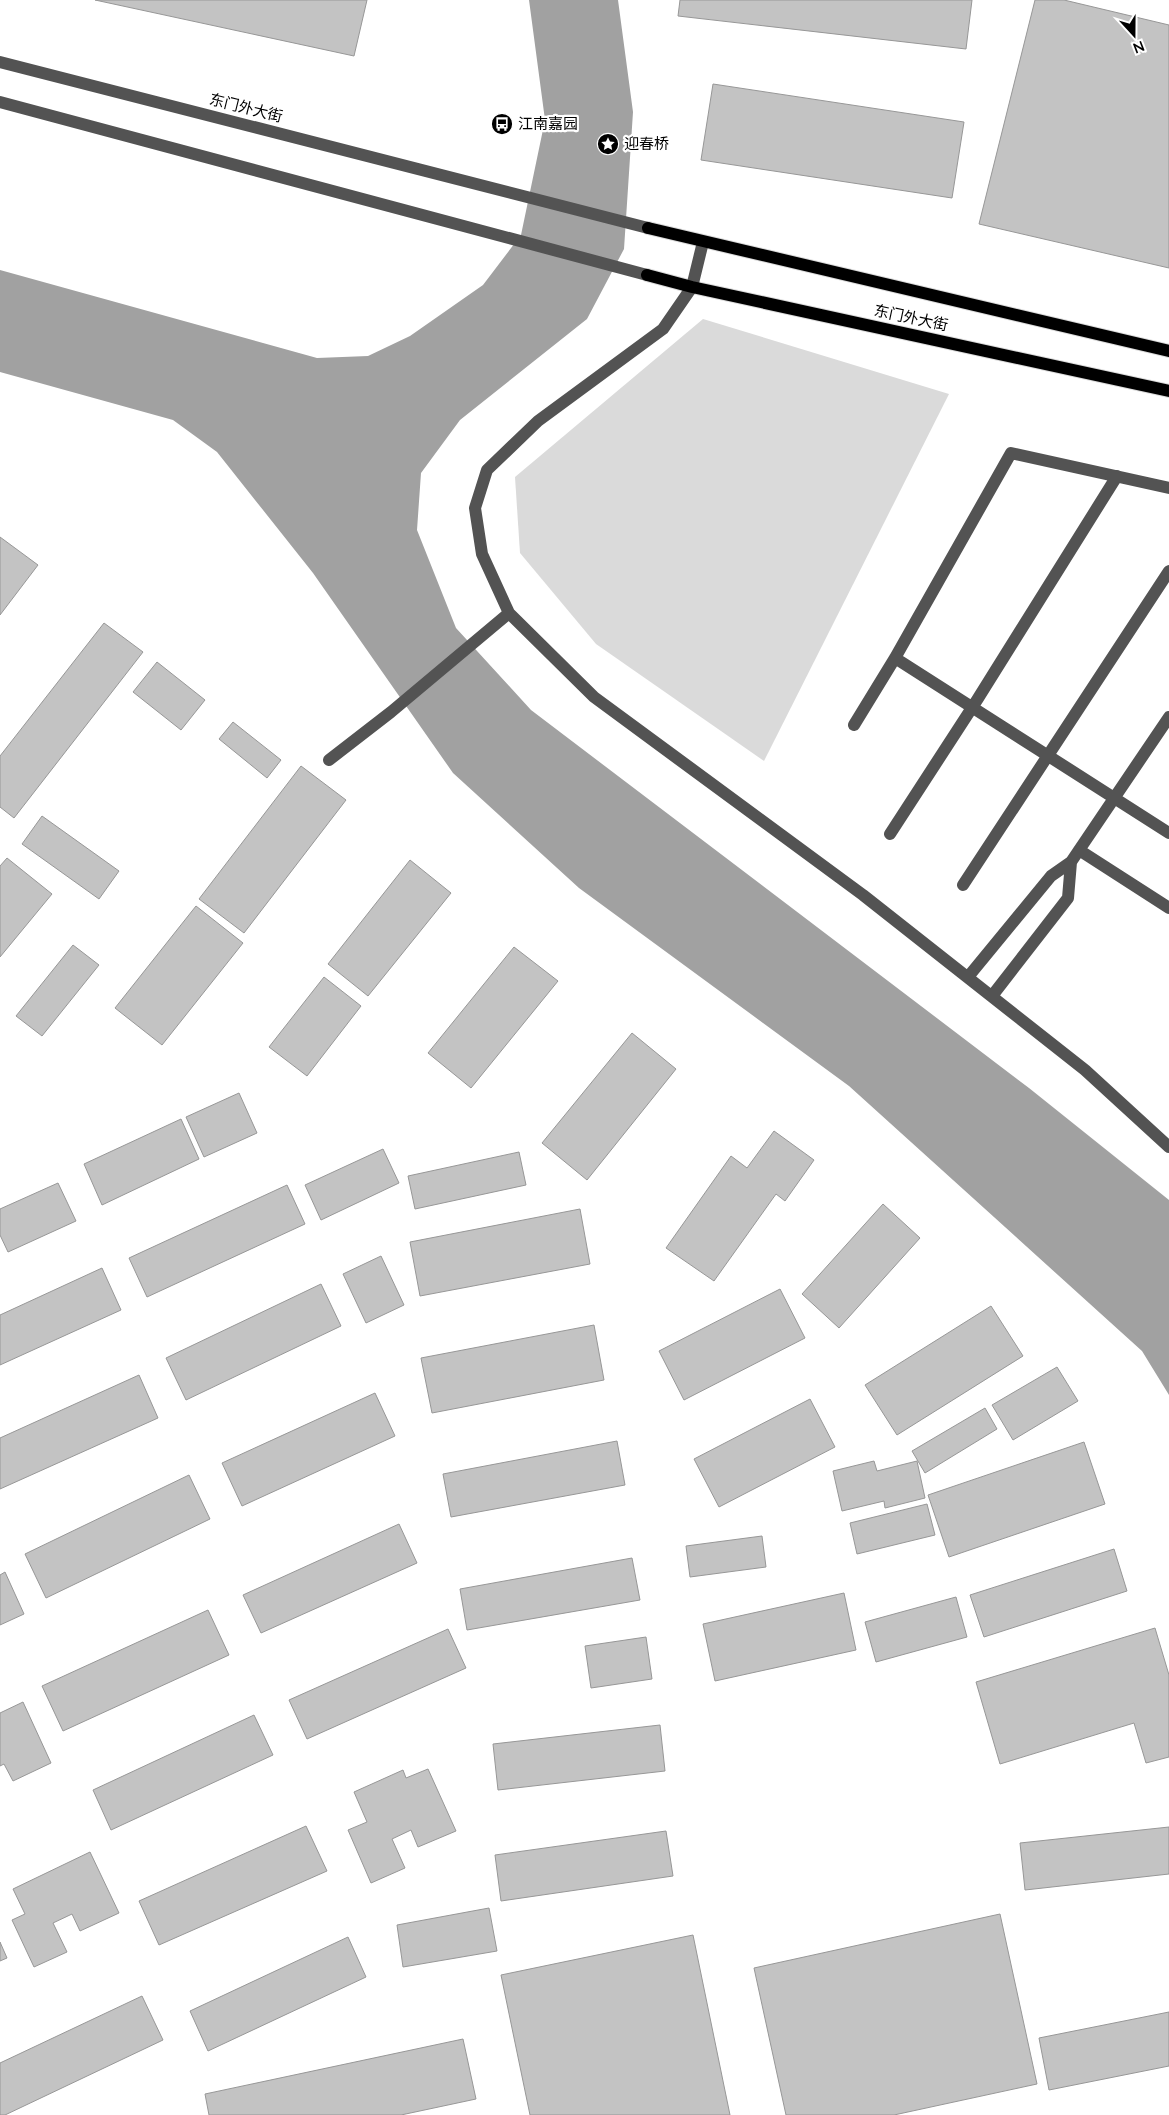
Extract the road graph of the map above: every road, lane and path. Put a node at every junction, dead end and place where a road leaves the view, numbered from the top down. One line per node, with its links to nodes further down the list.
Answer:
1 (0, 62): 3 (street, 东门外大街)
2 (0, 102): 5 (street)
3 (648, 228): 4 (main road, 东门外大街)
4 (703, 242): 6 (street); 7 (main road, 东门外大街)
5 (647, 275): 6 (main road, 东门外大街)
6 (692, 287): 8 (main road, 东门外大街); 12 (street)
7 (1169, 351)
8 (1169, 391)
9 (1117, 476): 10 (street); 13 (street); 14 (street)
10 (1169, 488)
11 (1169, 570): 17 (street)
12 (509, 613): 18 (street); 26 (street)
13 (895, 658): 14 (street); 16 (street)
14 (972, 707): 17 (street); 21 (street)
15 (1169, 716): 19 (street)
16 (854, 725)
17 (1048, 755): 19 (street); 24 (street)
18 (329, 760)
19 (1115, 797): 20 (street); 22 (street)
20 (1169, 832)
21 (890, 834)
22 (1079, 850): 23 (street); 25 (street)
23 (1071, 862): 26 (street); 27 (street)
24 (963, 885)
25 (1169, 908)
26 (968, 978): 27 (street)
27 (992, 996): 28 (street)
28 (1169, 1147)

